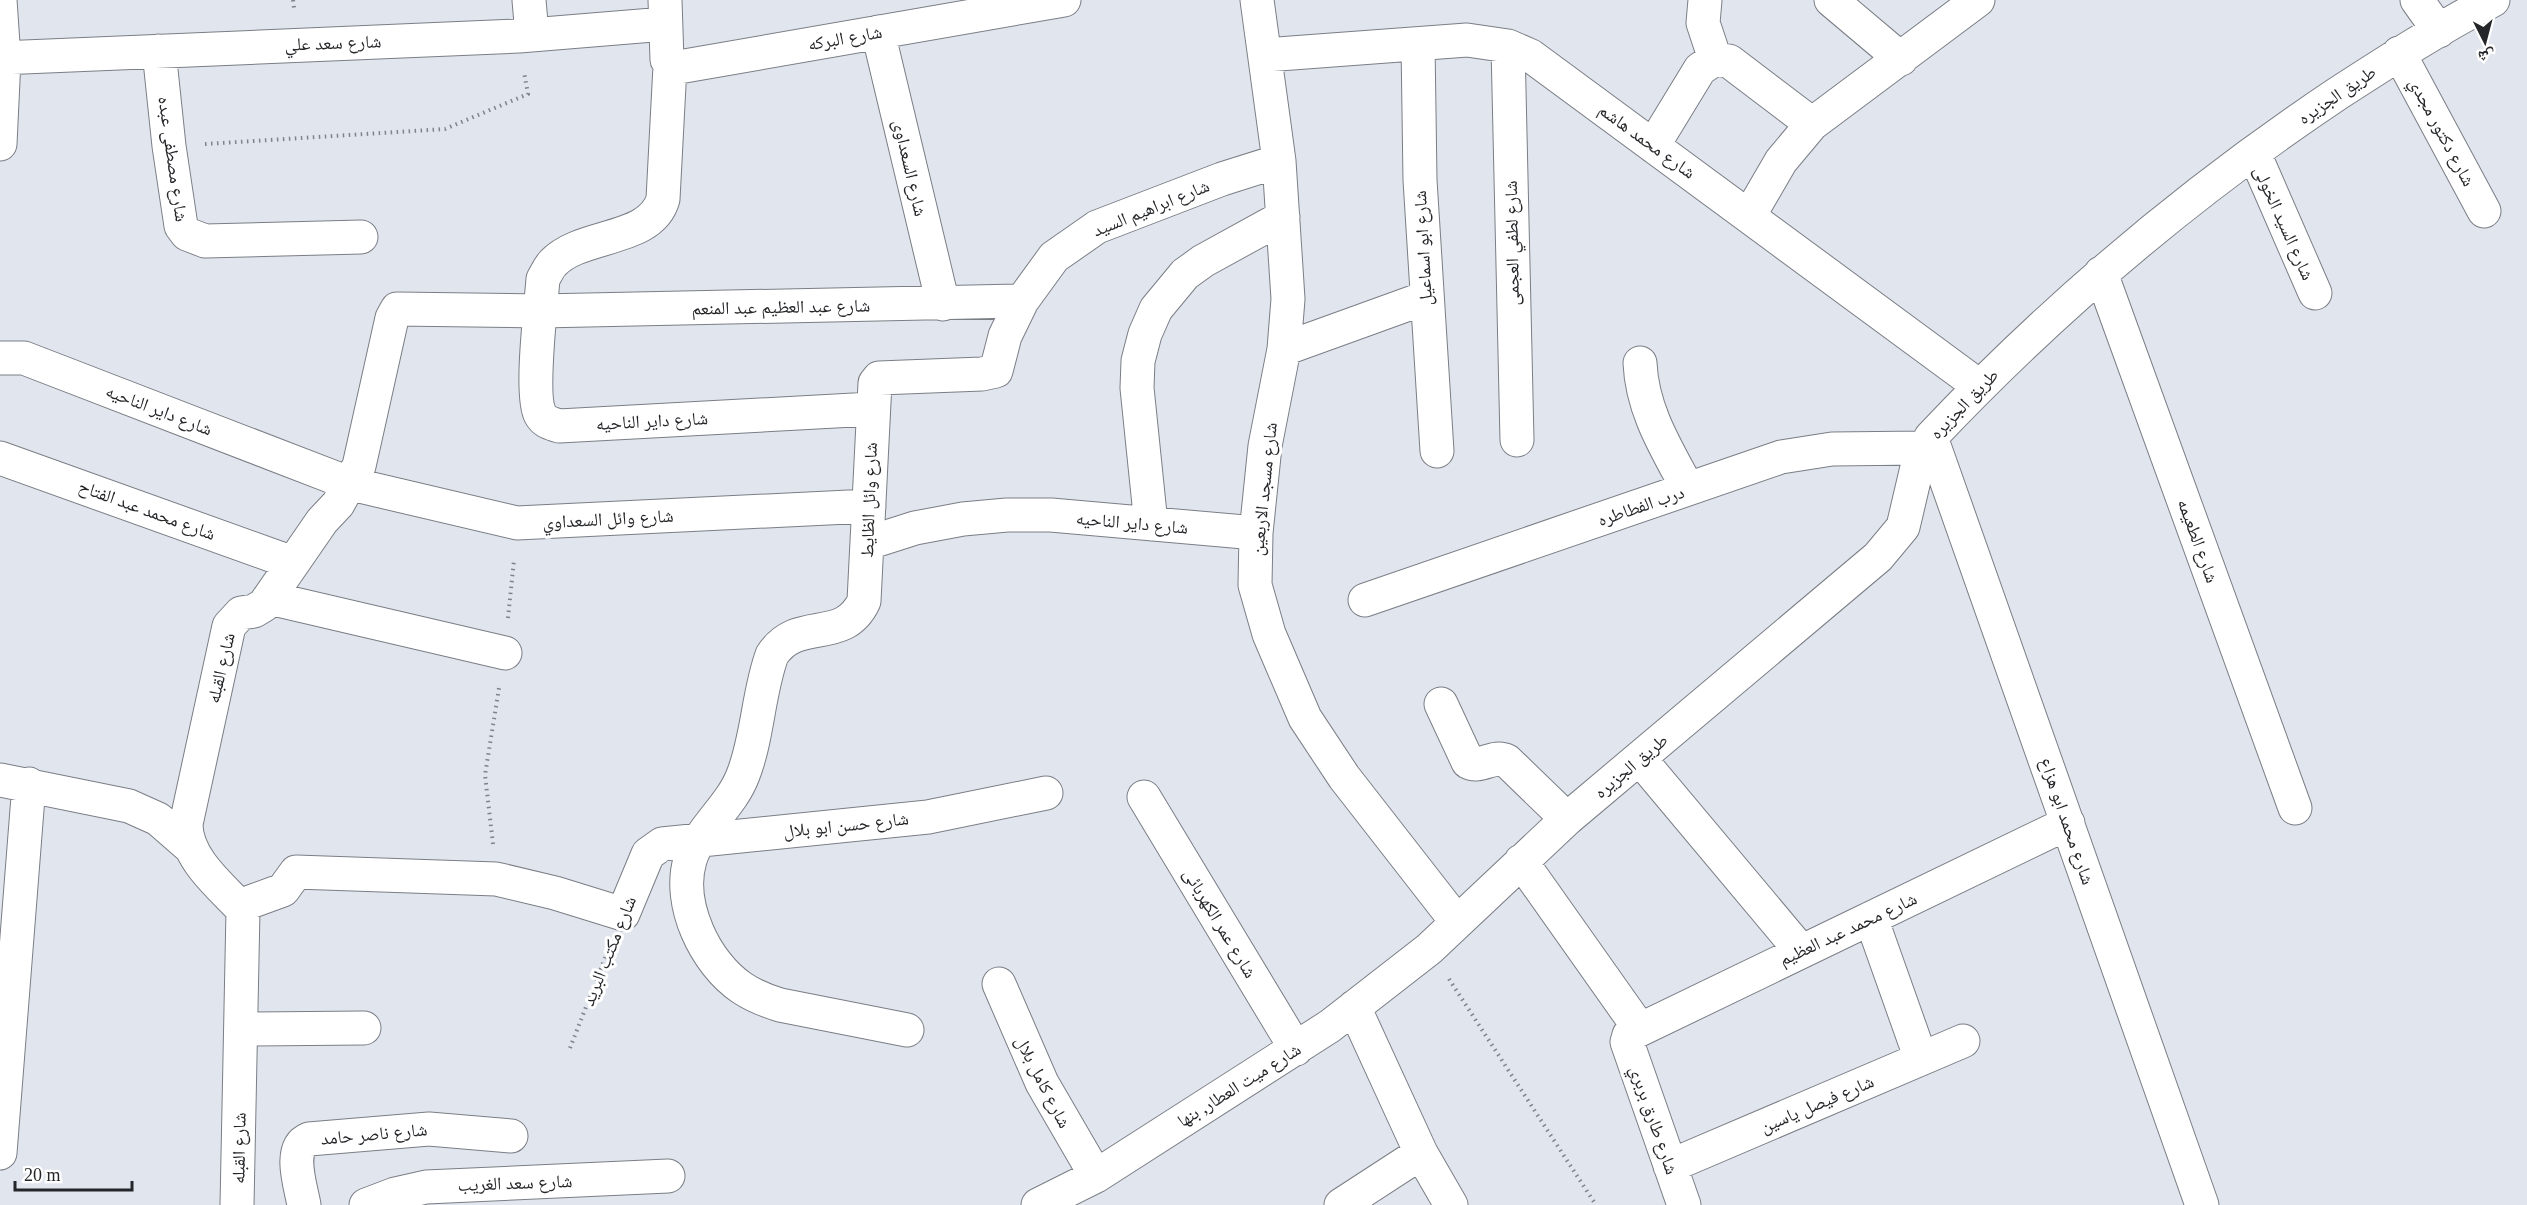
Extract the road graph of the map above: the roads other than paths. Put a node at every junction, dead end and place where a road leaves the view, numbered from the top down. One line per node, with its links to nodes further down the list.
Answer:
1 (0, 0): 20 (street)
2 (530, 0): 14 (street)
3 (1064, 0): 13 (street, شارع البركه)
4 (1257, 0): 19 (street, شارع مسجد الاربعين)
5 (1706, 0): 21 (street)
6 (1831, 0): 22 (street)
7 (1978, 0): 11 (street)
8 (2417, 0): 12 (street)
9 (2489, 1): 12 (street, طريق الجزيره)
10 (665, 12): 14 (street, شارع سعد علي); 23 (street)
11 (1938, 15): 22 (street)
12 (2439, 31): 18 (street, طريق الجزيره)
13 (878, 32): 23 (street, شارع البركه); 37 (street, شارع السعداوى)
14 (525, 35): 17 (street, شارع سعد علي)
15 (1418, 44): 16 (street, شارع محمد هاشم); 19 (street, شارع محمد هاشم); 35 (street, شارع ابو اسماعيل)
16 (1508, 46): 26 (street, شارع محمد هاشم); 44 (street, شارع لطفي العجمى)
17 (159, 51): 20 (street, شارع سعد علي); 32 (street, شارع مصطفى عبده)
18 (2399, 53): 27 (street, طريق الجزيره); 29 (street, شارع دكتور مجدي)
19 (1265, 55): 28 (street, شارع مسجد الاربعين)
20 (2, 58): 25 (street)
21 (1715, 59): 24 (street); 26 (street)
22 (1901, 59): 24 (street)
23 (670, 66): 38 (street, شارع داير الناحيه)
24 (1812, 123): 30 (street)
25 (0, 144)
26 (1653, 146): 30 (street, شارع محمد هاشم)
27 (2254, 153): 33 (street, طريق الجزيره); 34 (street, شارع السيد الخولى)
28 (1279, 160): 31 (street, شارع مسجد الاربعين); 36 (street, شارع ابراهيم السيد)
29 (2484, 211)
30 (1749, 216): 42 (street, شارع محمد هاشم)
31 (1283, 217): 39 (street, شارع مسجد الاربعين); 51 (street)
32 (361, 237)
33 (2102, 273): 42 (street, طريق الجزيره); 63 (street, شارع الطعيمه)
34 (2315, 293)
35 (1425, 298): 39 (street); 46 (street, شارع ابو اسماعيل)
36 (1022, 301): 37 (street, شارع عبد العظيم عبد المنعم); 43 (street, شارع ابراهيم السيد)
37 (943, 304): 38 (street, شارع عبد العظيم عبد المنعم)
38 (541, 311): 43 (street, شارع داير الناحيه); 48 (street, شارع القبله)
39 (1284, 349): 52 (street, شارع مسجد الاربعين)
40 (0, 358): 48 (street, شارع داير الناحيه)
41 (1640, 363): 49 (street)
42 (1979, 386): 45 (street, طريق الجزيره)
43 (872, 409): 50 (street, شارع وائل الظايط)
44 (1516, 440)
45 (1927, 443): 49 (street, درب الفطاطره); 59 (street, طريق الجزيره); 65 (street, شارع محمد ابو هزاع)
46 (1437, 451)
47 (0, 458): 54 (street, شارع محمد عبد الفتاح)
48 (351, 484): 50 (street, شارع وائل السعداوي); 54 (street, شارع القبله)
49 (1688, 489): 56 (street, درب الفطاطره)
50 (869, 506): 53 (street, شارع وائل الظايط)
51 (1150, 524): 52 (street, شارع داير الناحيه); 53 (street, شارع داير الناحيه)
52 (1256, 533): 72 (street, شارع مسجد الاربعين)
53 (868, 543): 66 (street, شارع وائل الظايط)
54 (293, 563): 55 (street, شارع القبله)
55 (269, 598): 57 (street); 67 (street, شارع القبله)
56 (1365, 600)
57 (505, 653)
58 (1441, 704): 64 (street)
59 (1640, 759): 64 (street, طريق الجزيره); 74 (street)
60 (15, 782): 67 (street); 85 (street)
61 (1046, 793): 66 (street, شارع حسن ابو بلال)
62 (1144, 797): 82 (street, شارع عمر الكهربائى)
63 (2295, 808)
64 (1567, 819): 69 (street, طريق الجزيره)
65 (2067, 823): 71 (street, شارع محمد عبد العظيم); 97 (street, شارع محمد ابو هزاع)
66 (701, 838): 68 (street, شارع حسن ابو بلال); 79 (street)
67 (189, 846): 70 (street)
68 (648, 854): 70 (street, شارع مكتب البريد)
69 (1521, 861): 72 (street, طريق الجزيره); 80 (street)
70 (243, 910): 78 (street, شارع القبله)
71 (1871, 918): 74 (street, شارع محمد عبد العظيم); 83 (street)
72 (1457, 922): 73 (street, طريق الجزيره)
73 (1429, 949): 76 (street, شارع ميت العطار, بنها)
74 (1801, 951): 80 (street, شارع محمد عبد العظيم)
75 (999, 984): 89 (street, شارع كامل بلال)
76 (1354, 1007): 82 (street, شارع ميت العطار, بنها); 86 (street)
77 (364, 1028): 78 (street)
78 (242, 1029): 90 (street, شارع القبله)
79 (907, 1030)
80 (1634, 1032): 87 (street, شارع طارق بربري)
81 (1963, 1041): 83 (street, شارع فيصل ياسين)
82 (1296, 1049): 89 (street, شارع ميت العطار, بنها)
83 (1921, 1059): 87 (street, شارع فيصل ياسين)
84 (511, 1136): 91 (street, شارع ناصر حامد)
85 (0, 1153)
86 (1421, 1153): 94 (street); 95 (street)
87 (1670, 1166): 96 (street, شارع طارق بربري)
88 (668, 1176): 92 (street, شارع سعد الغريب)
89 (1096, 1176): 93 (street, شارع ميت العطار, بنها)
90 (237, 1205)
91 (304, 1205)
92 (366, 1205)
93 (1038, 1205)
94 (1341, 1205)
95 (1451, 1205)
96 (1684, 1205)
97 (2202, 1205)

